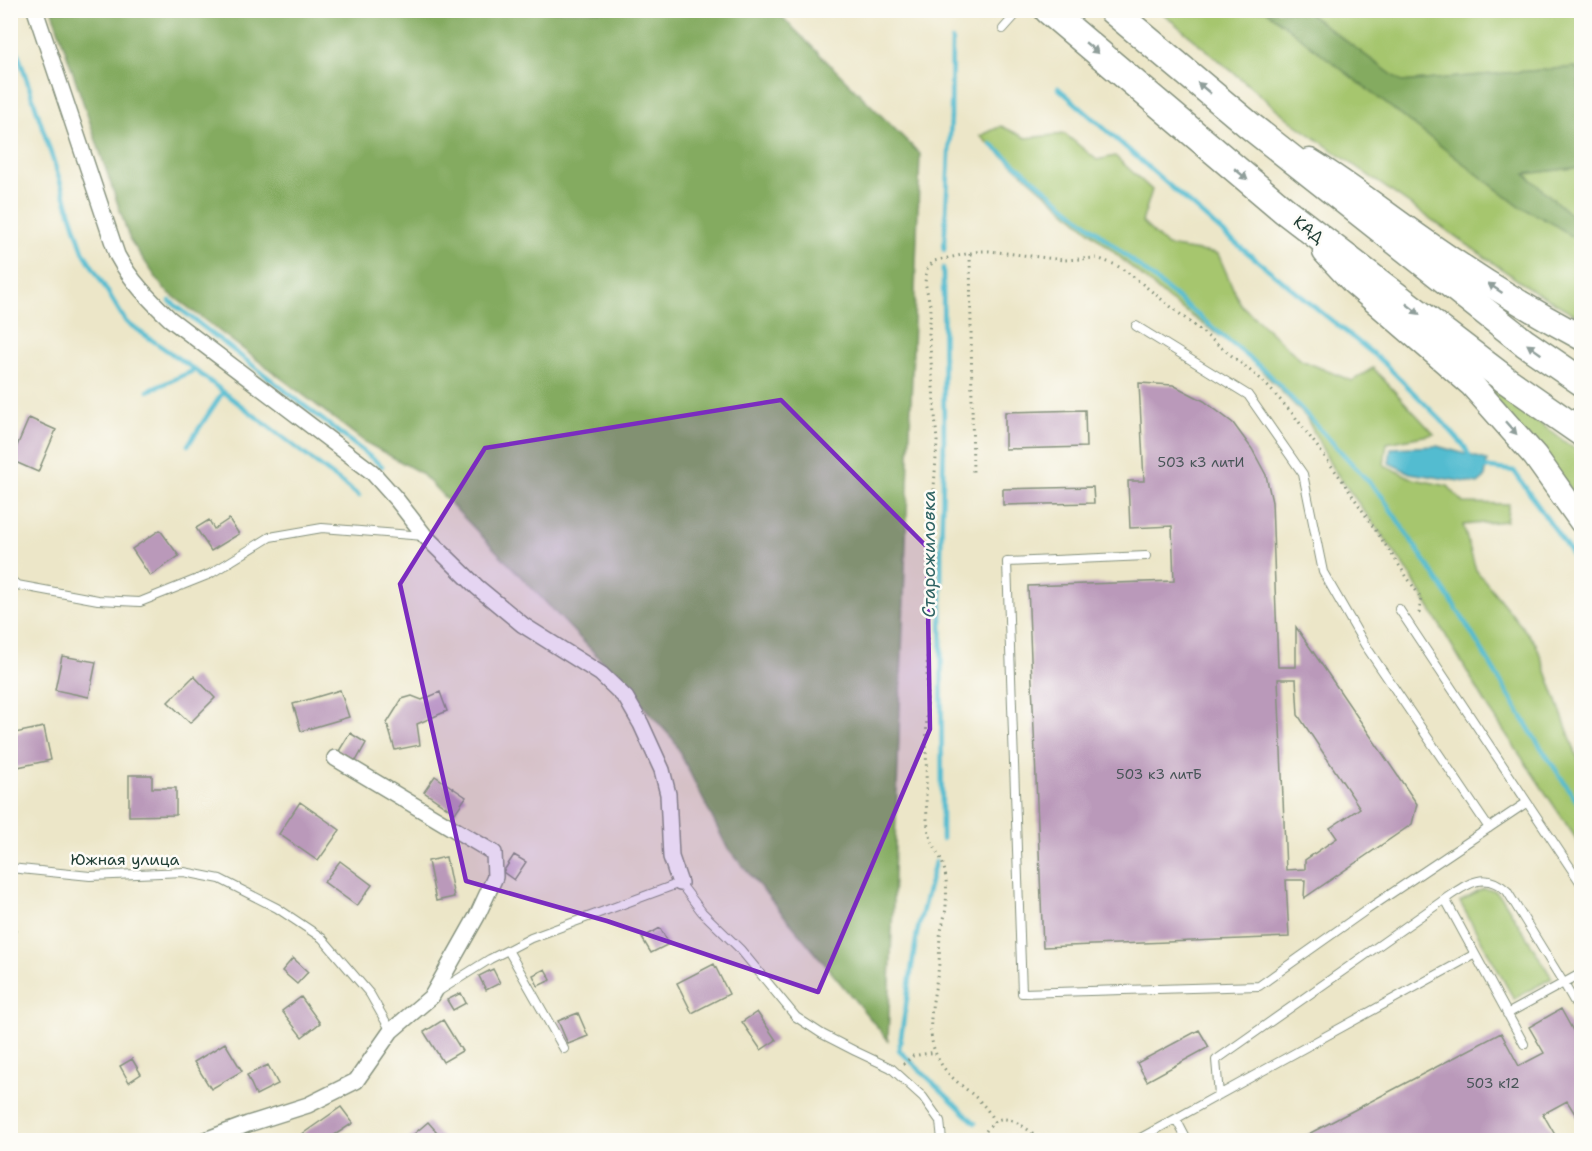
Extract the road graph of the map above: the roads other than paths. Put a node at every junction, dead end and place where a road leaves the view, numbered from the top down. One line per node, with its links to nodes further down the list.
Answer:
1 (35, 10): 13 (street)
2 (1020, 10): 5 (lane)
3 (1047, 10): 7 (highway, КАД, one-way to 7)
4 (1112, 10): 6 (highway, one-way to 4)
5 (1003, 29)
6 (1249, 125): 9 (main road, one-way to 6); 10 (highway, one-way to 6)
7 (1284, 210): 11 (highway, КАД, one-way to 11); 12 (main road, one-way to 12)
8 (1136, 326): 19 (lane)
9 (1581, 338)
10 (1581, 382)
11 (1581, 433)
12 (1581, 522)
13 (425, 536): 15 (lane); 21 (street)
14 (1146, 556): 19 (lane)
15 (10, 579)
16 (1399, 609): 18 (lane)
17 (335, 758): 28 (street)
18 (1526, 803): 19 (lane); 22 (lane)
19 (1489, 828)
20 (10, 868): 31 (lane, Южная улица)
21 (680, 883): 24 (lane); 37 (lane)
22 (1581, 885)
23 (1445, 899): 25 (lane); 27 (lane); 34 (lane)
24 (508, 950): 28 (lane); 33 (lane)
25 (1475, 954): 29 (lane); 34 (lane)
26 (1581, 973): 27 (lane)
27 (1563, 982): 29 (lane); 30 (lane)
28 (432, 996): 31 (street)
29 (1507, 1014): 32 (lane)
30 (1581, 1015)
31 (391, 1031): 36 (street)
32 (1524, 1044)
33 (564, 1048)
34 (1219, 1095): 35 (lane)
35 (1176, 1119): 38 (lane); 39 (lane)
36 (205, 1140)
37 (942, 1140)
38 (1137, 1140)
39 (1187, 1140)

